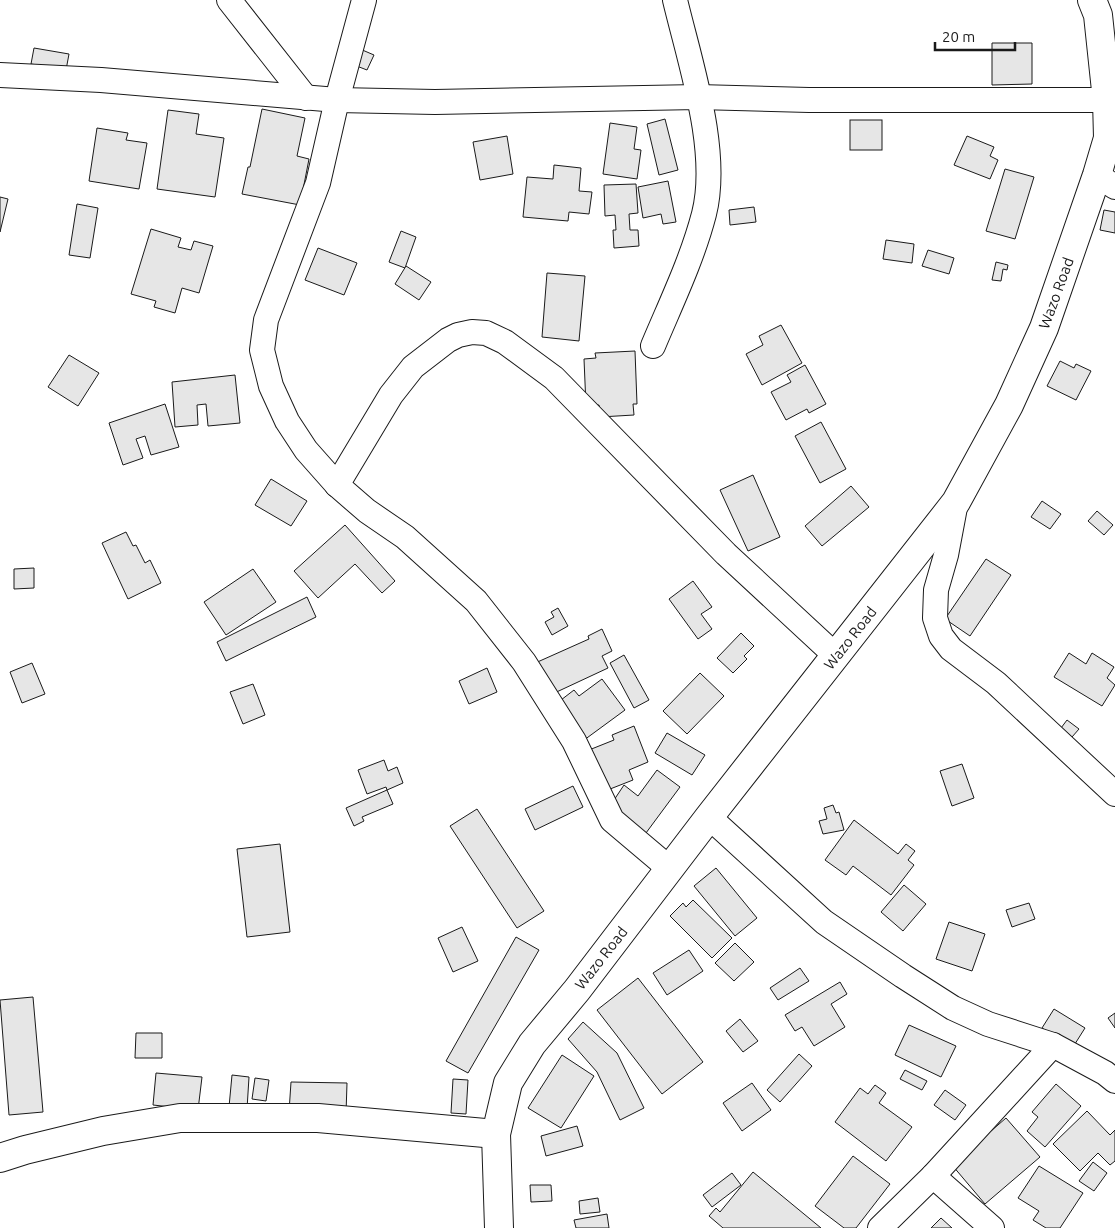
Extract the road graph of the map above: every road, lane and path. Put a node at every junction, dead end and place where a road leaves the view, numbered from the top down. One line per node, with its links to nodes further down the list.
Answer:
1 (230, 0): 7 (street)
2 (364, 0): 8 (street)
3 (674, 0): 6 (street)
4 (1092, 0): 9 (main road, Wazo Road)
5 (0, 74): 7 (street)
6 (698, 97): 8 (street); 9 (street); 11 (street)
7 (306, 98): 8 (street)
8 (337, 100): 12 (street)
9 (1111, 100): 10 (main road, Wazo Road)
10 (1106, 181): 13 (main road, Wazo Road)
11 (653, 346)
12 (337, 485): 14 (street); 17 (street)
13 (956, 502): 14 (main road, Wazo Road); 15 (street)
14 (836, 656): 16 (main road, Wazo Road)
15 (1115, 794)
16 (709, 817): 17 (main road, Wazo Road); 18 (street)
17 (670, 869): 20 (main road, Wazo Road)
18 (1053, 1045): 19 (street); 22 (street)
19 (1115, 1081)
20 (496, 1134): 21 (main road); 23 (main road, Wazo Road)
21 (0, 1158)
22 (933, 1176): 24 (street); 25 (street)
23 (499, 1228)
24 (880, 1228)
25 (992, 1228)

